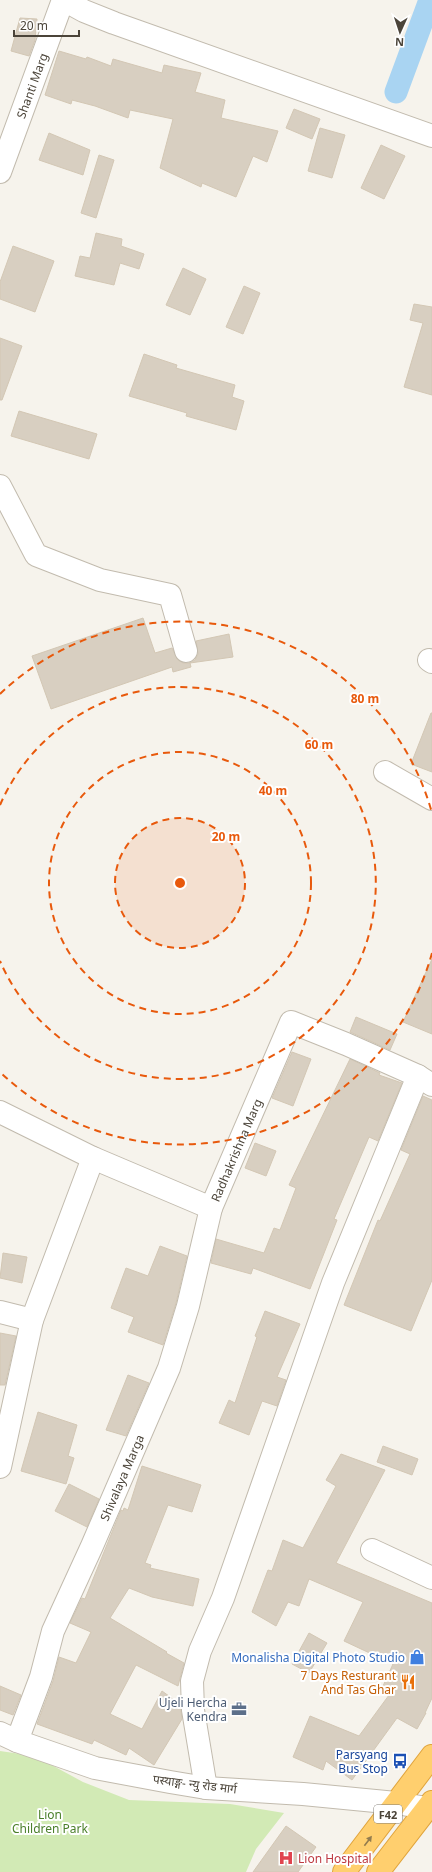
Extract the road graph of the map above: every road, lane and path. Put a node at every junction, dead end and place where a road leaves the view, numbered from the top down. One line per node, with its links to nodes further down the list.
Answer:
1 (64, 0): 2 (street); 3 (street, Shanti Marg)
2 (432, 136)
3 (0, 172)
4 (0, 486): 5 (street)
5 (186, 650)
6 (385, 772): 7 (street)
7 (432, 799)
8 (425, 1080): 11 (street, Radhakrishna Marg); 19 (street)
9 (0, 1112): 10 (street, Radhakrishna Marg)
10 (93, 1158): 11 (street, Radhakrishna Marg); 13 (street)
11 (211, 1208): 17 (street, Shivalaya Marga)
12 (0, 1312): 13 (street)
13 (32, 1320): 14 (street)
14 (0, 1467)
15 (372, 1550): 16 (street)
16 (432, 1578)
17 (9, 1737): 19 (street, पस्याङ्ग- न्यु रोड मार्ग)
18 (432, 1756): 20 (highway, F42)
19 (206, 1788): 20 (street, पस्याङ्ग- न्यु रोड मार्ग)
20 (396, 1803): 21 (street, पस्याङ्ग- न्यु रोड मार्ग); 22 (highway, F42, one-way to 20)
21 (431, 1806): 23 (highway, F42)
22 (344, 1872)
23 (378, 1872)

